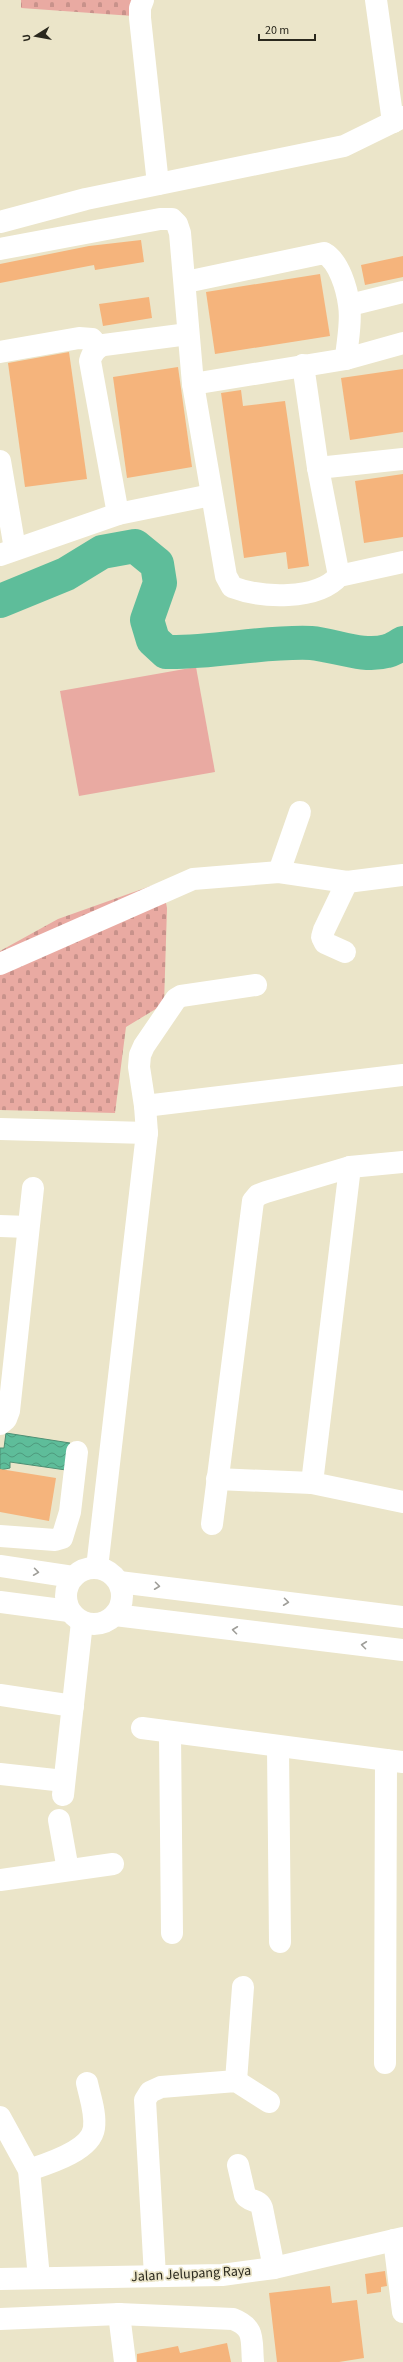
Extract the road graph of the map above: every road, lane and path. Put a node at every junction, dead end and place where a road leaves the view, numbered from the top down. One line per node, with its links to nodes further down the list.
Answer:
1 (143, 0): 4 (street)
2 (376, 0): 3 (street)
3 (398, 120): 4 (street)
4 (158, 184): 5 (street)
5 (0, 222)
6 (0, 249): 7 (street)
7 (186, 282): 9 (street); 10 (street)
8 (403, 292): 9 (street)
9 (350, 305): 14 (street)
10 (188, 334): 12 (street); 16 (street)
11 (403, 343): 14 (street)
12 (99, 347): 13 (street); 21 (street)
13 (0, 352)
14 (346, 359): 15 (street)
15 (303, 365): 16 (street); 19 (street)
16 (193, 384): 20 (street)
17 (403, 459): 19 (street)
18 (0, 461): 22 (street)
19 (318, 468): 24 (street)
20 (211, 495): 21 (street); 24 (street)
21 (118, 514): 22 (street)
22 (8, 552)
23 (403, 562): 24 (street)
24 (339, 576)
25 (300, 812): 26 (street)
26 (279, 872): 28 (street); 30 (street)
27 (403, 875): 28 (street)
28 (347, 882): 29 (street)
29 (345, 952)
30 (0, 964)
31 (256, 985): 33 (street)
32 (403, 1075): 33 (street)
33 (145, 1106): 35 (street)
34 (0, 1129): 35 (street)
35 (147, 1133): 49 (street)
36 (403, 1162): 37 (street)
37 (350, 1167): 43 (street); 44 (street)
38 (33, 1188): 40 (street)
39 (0, 1226): 40 (street)
40 (28, 1227): 41 (street)
41 (0, 1424)
42 (76, 1452): 47 (street)
43 (218, 1479): 44 (street); 46 (street)
44 (312, 1483): 45 (street)
45 (403, 1502)
46 (212, 1524)
47 (0, 1536)
48 (0, 1566): 50 (street, one-way to 50)
49 (97, 1568): 50 (street); 51 (street)
50 (73, 1577): 54 (street)
51 (118, 1582): 53 (street); 55 (street, one-way to 55)
52 (0, 1602): 54 (street)
53 (115, 1615): 54 (street); 56 (street, one-way to 53)
54 (76, 1616): 58 (street)
55 (403, 1616)
56 (403, 1650)
57 (0, 1695): 58 (street)
58 (73, 1706): 63 (street)
59 (142, 1728): 60 (street)
60 (170, 1734): 61 (street); 68 (street)
61 (278, 1747): 62 (street); 69 (street)
62 (394, 1761): 71 (street)
63 (0, 1774)
64 (59, 1820): 66 (street)
65 (113, 1864): 66 (street)
66 (68, 1870): 67 (street)
67 (0, 1880)
68 (172, 1933)
69 (280, 1942)
70 (243, 1987): 72 (street)
71 (385, 2063)
72 (236, 2081): 74 (street); 80 (street)
73 (87, 2083): 77 (street)
74 (269, 2102)
75 (0, 2117): 77 (street)
76 (238, 2165): 79 (street)
77 (29, 2170): 81 (street)
78 (399, 2239): 79 (street, Jalan Jelupang Raya); 83 (street)
79 (274, 2268): 80 (street, Jalan Jelupang Raya)
80 (155, 2276): 81 (street, Jalan Jelupang Raya)
81 (39, 2278): 82 (street, Jalan Jelupang Raya)
82 (0, 2279)
83 (402, 2300)
84 (119, 2314): 85 (street); 86 (street); 87 (street)
85 (0, 2319)
86 (125, 2362)
87 (253, 2362)

